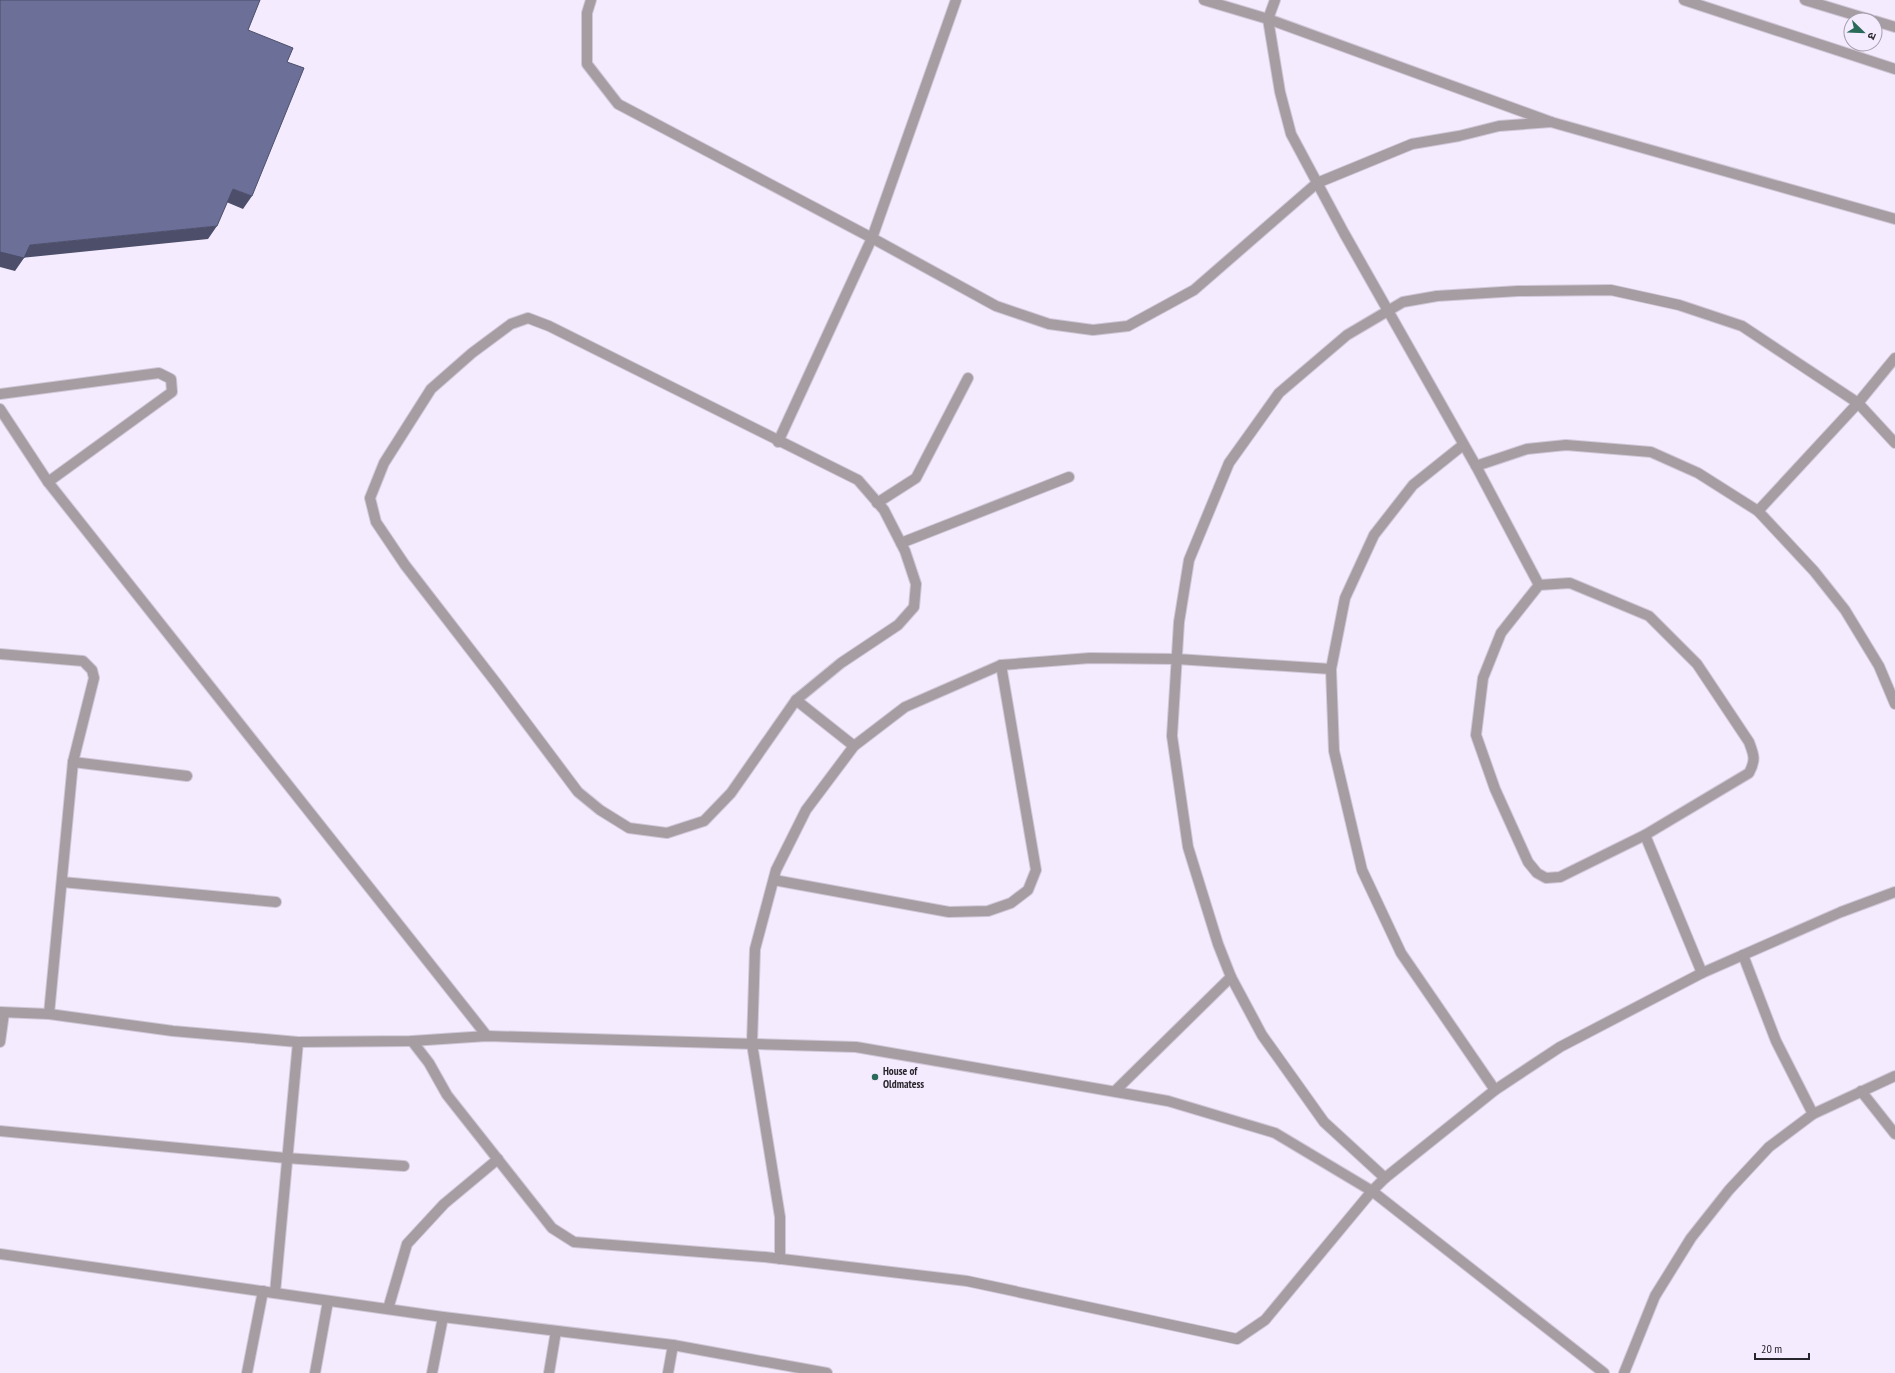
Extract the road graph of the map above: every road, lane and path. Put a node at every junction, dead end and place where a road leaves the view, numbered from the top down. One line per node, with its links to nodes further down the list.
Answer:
1 (591, 0): 15 (street)
2 (956, 0): 15 (street)
3 (1204, 0): 8 (street)
4 (1275, 0): 8 (street)
5 (1684, 0): 11 (street)
6 (1805, 0): 7 (street)
7 (1845, 12)
8 (1268, 19): 12 (street); 13 (street)
9 (1883, 23): 10 (street)
10 (1895, 27)
11 (1895, 69)
12 (1551, 122): 13 (street); 14 (street)
13 (1317, 183): 15 (street); 16 (street)
14 (1895, 219)
15 (872, 238): 22 (street)
16 (1388, 311): 20 (street); 24 (street); 33 (street)
17 (1895, 358): 20 (street)
18 (968, 378): 28 (street)
19 (0, 394): 27 (street)
20 (1858, 404): 23 (street); 29 (street)
21 (0, 409): 27 (street)
22 (778, 442): 28 (street); 36 (street)
23 (1895, 443)
24 (1464, 445): 25 (street); 35 (street)
25 (1476, 466): 29 (street); 31 (street)
26 (1069, 477): 30 (street)
27 (48, 482): 51 (street)
28 (877, 503): 30 (street)
29 (1758, 510): 37 (street)
30 (901, 543): 36 (street)
31 (1538, 585): 41 (street); 41 (street)
32 (0, 654): 39 (street)
33 (1177, 659): 34 (street); 35 (street); 48 (street)
34 (1001, 665): 38 (street); 42 (street)
35 (1331, 669): 57 (street)
36 (796, 700): 38 (street)
37 (1895, 704)
38 (854, 746): 42 (street)
39 (73, 762): 40 (street); 43 (street)
40 (187, 776)
41 (1645, 835): 47 (street)
42 (774, 880): 55 (street)
43 (62, 882): 45 (street); 50 (street)
44 (1895, 892): 46 (street)
45 (276, 902)
46 (1743, 955): 47 (street); 60 (street)
47 (1702, 973): 57 (street)
48 (1231, 977): 59 (street); 66 (street)
49 (2, 1013): 50 (street); 53 (street)
50 (49, 1014): 54 (street)
51 (487, 1036): 52 (street); 55 (street)
52 (412, 1041): 54 (street); 64 (street)
53 (0, 1042)
54 (298, 1042): 63 (street)
55 (752, 1044): 59 (street); 69 (street)
56 (1895, 1076): 58 (street)
57 (1495, 1090): 66 (street)
58 (1861, 1091): 60 (street); 62 (street)
59 (1115, 1092): 67 (street)
60 (1813, 1114): 85 (street)
61 (0, 1131): 63 (street)
62 (1895, 1134)
63 (286, 1158): 65 (street); 71 (street)
64 (498, 1159): 69 (street); 73 (street)
65 (404, 1166)
66 (1385, 1178): 67 (street)
67 (1372, 1191): 69 (street); 84 (street)
68 (0, 1254): 70 (street)
69 (780, 1259)
70 (263, 1291): 71 (street); 78 (street)
71 (275, 1293): 72 (street)
72 (328, 1301): 73 (street); 79 (street)
73 (388, 1309): 74 (street)
74 (443, 1317): 75 (street); 80 (street)
75 (556, 1330): 76 (street); 81 (street)
76 (673, 1345): 77 (street); 82 (street)
77 (784, 1369): 83 (street)
78 (247, 1373)
79 (315, 1373)
80 (432, 1373)
81 (548, 1373)
82 (668, 1373)
83 (827, 1373)
84 (1604, 1373)
85 (1624, 1373)

